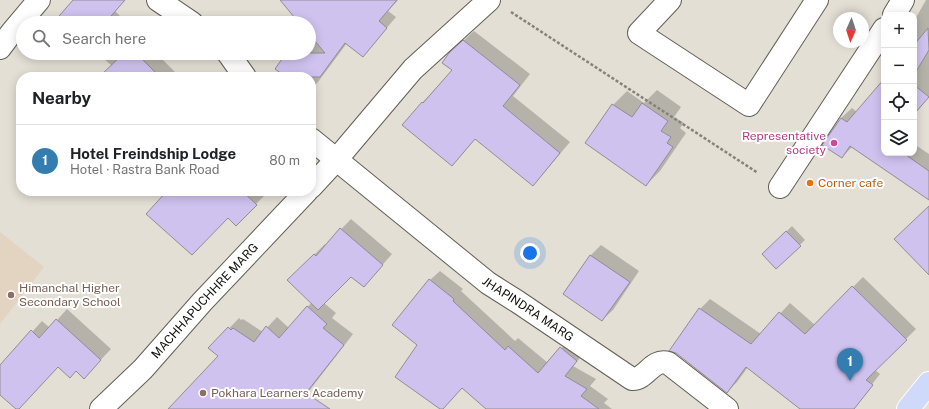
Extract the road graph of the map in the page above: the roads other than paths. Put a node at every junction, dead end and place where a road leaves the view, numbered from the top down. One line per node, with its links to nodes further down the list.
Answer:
1 (39, 0): 8 (street)
2 (158, 0): 9 (street)
3 (670, 0): 4 (street)
4 (817, 0)
5 (903, 0): 7 (street)
6 (497, 4): 16 (street)
7 (896, 12)
8 (26, 16)
9 (182, 16)
10 (16, 27): 12 (street)
11 (881, 35): 18 (street)
12 (0, 48)
13 (233, 60): 14 (street)
14 (241, 72)
15 (316, 143): 16 (street)
16 (336, 160): 17 (street); 22 (street, JHAPINDRA MARG)
17 (316, 181)
18 (780, 187)
19 (302, 196): 21 (street, MACHHAPUCHHRE MARG)
20 (929, 383): 23 (main road)
21 (101, 409)
22 (727, 409)
23 (908, 409)

